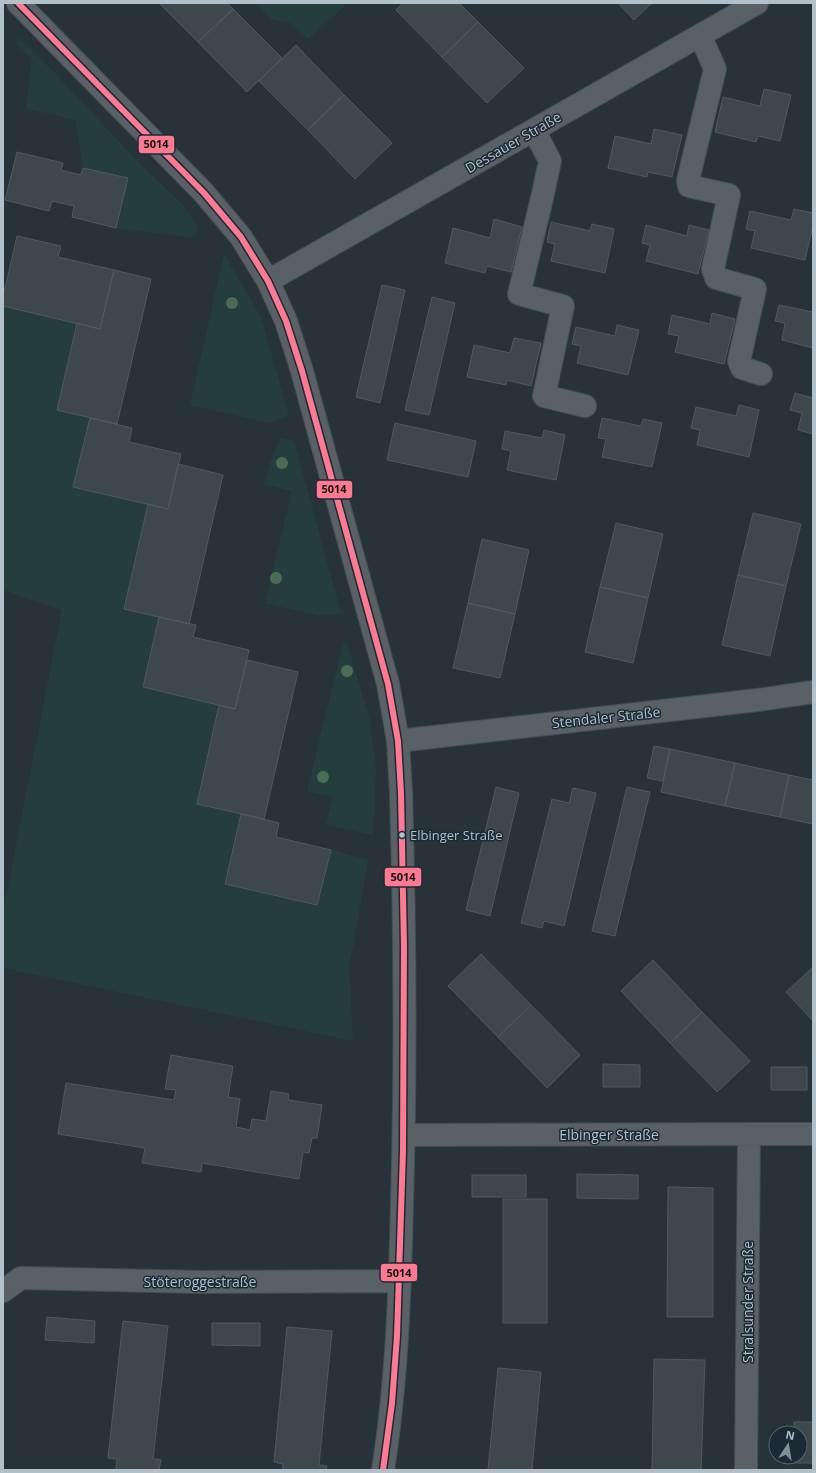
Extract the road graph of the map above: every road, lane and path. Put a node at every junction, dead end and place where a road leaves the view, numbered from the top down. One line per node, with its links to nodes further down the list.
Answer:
1 (18, 3): 5 (street)
2 (757, 3): 3 (street, Dessauer Straße)
3 (700, 35): 4 (street, Dessauer Straße); 6 (street)
4 (534, 130): 5 (street, Dessauer Straße); 7 (street)
5 (268, 281): 9 (street)
6 (761, 374)
7 (585, 406)
8 (813, 692): 9 (street, Stendaler Straße)
9 (398, 741): 12 (street)
10 (749, 1134): 11 (street, Elbinger Straße); 12 (street, Elbinger Straße); 16 (street, Stralsunder Straße)
11 (813, 1134)
12 (404, 1136): 13 (street)
13 (400, 1281): 14 (street, Stöteroggestraße); 15 (street)
14 (3, 1291)
15 (383, 1470)
16 (746, 1470)

